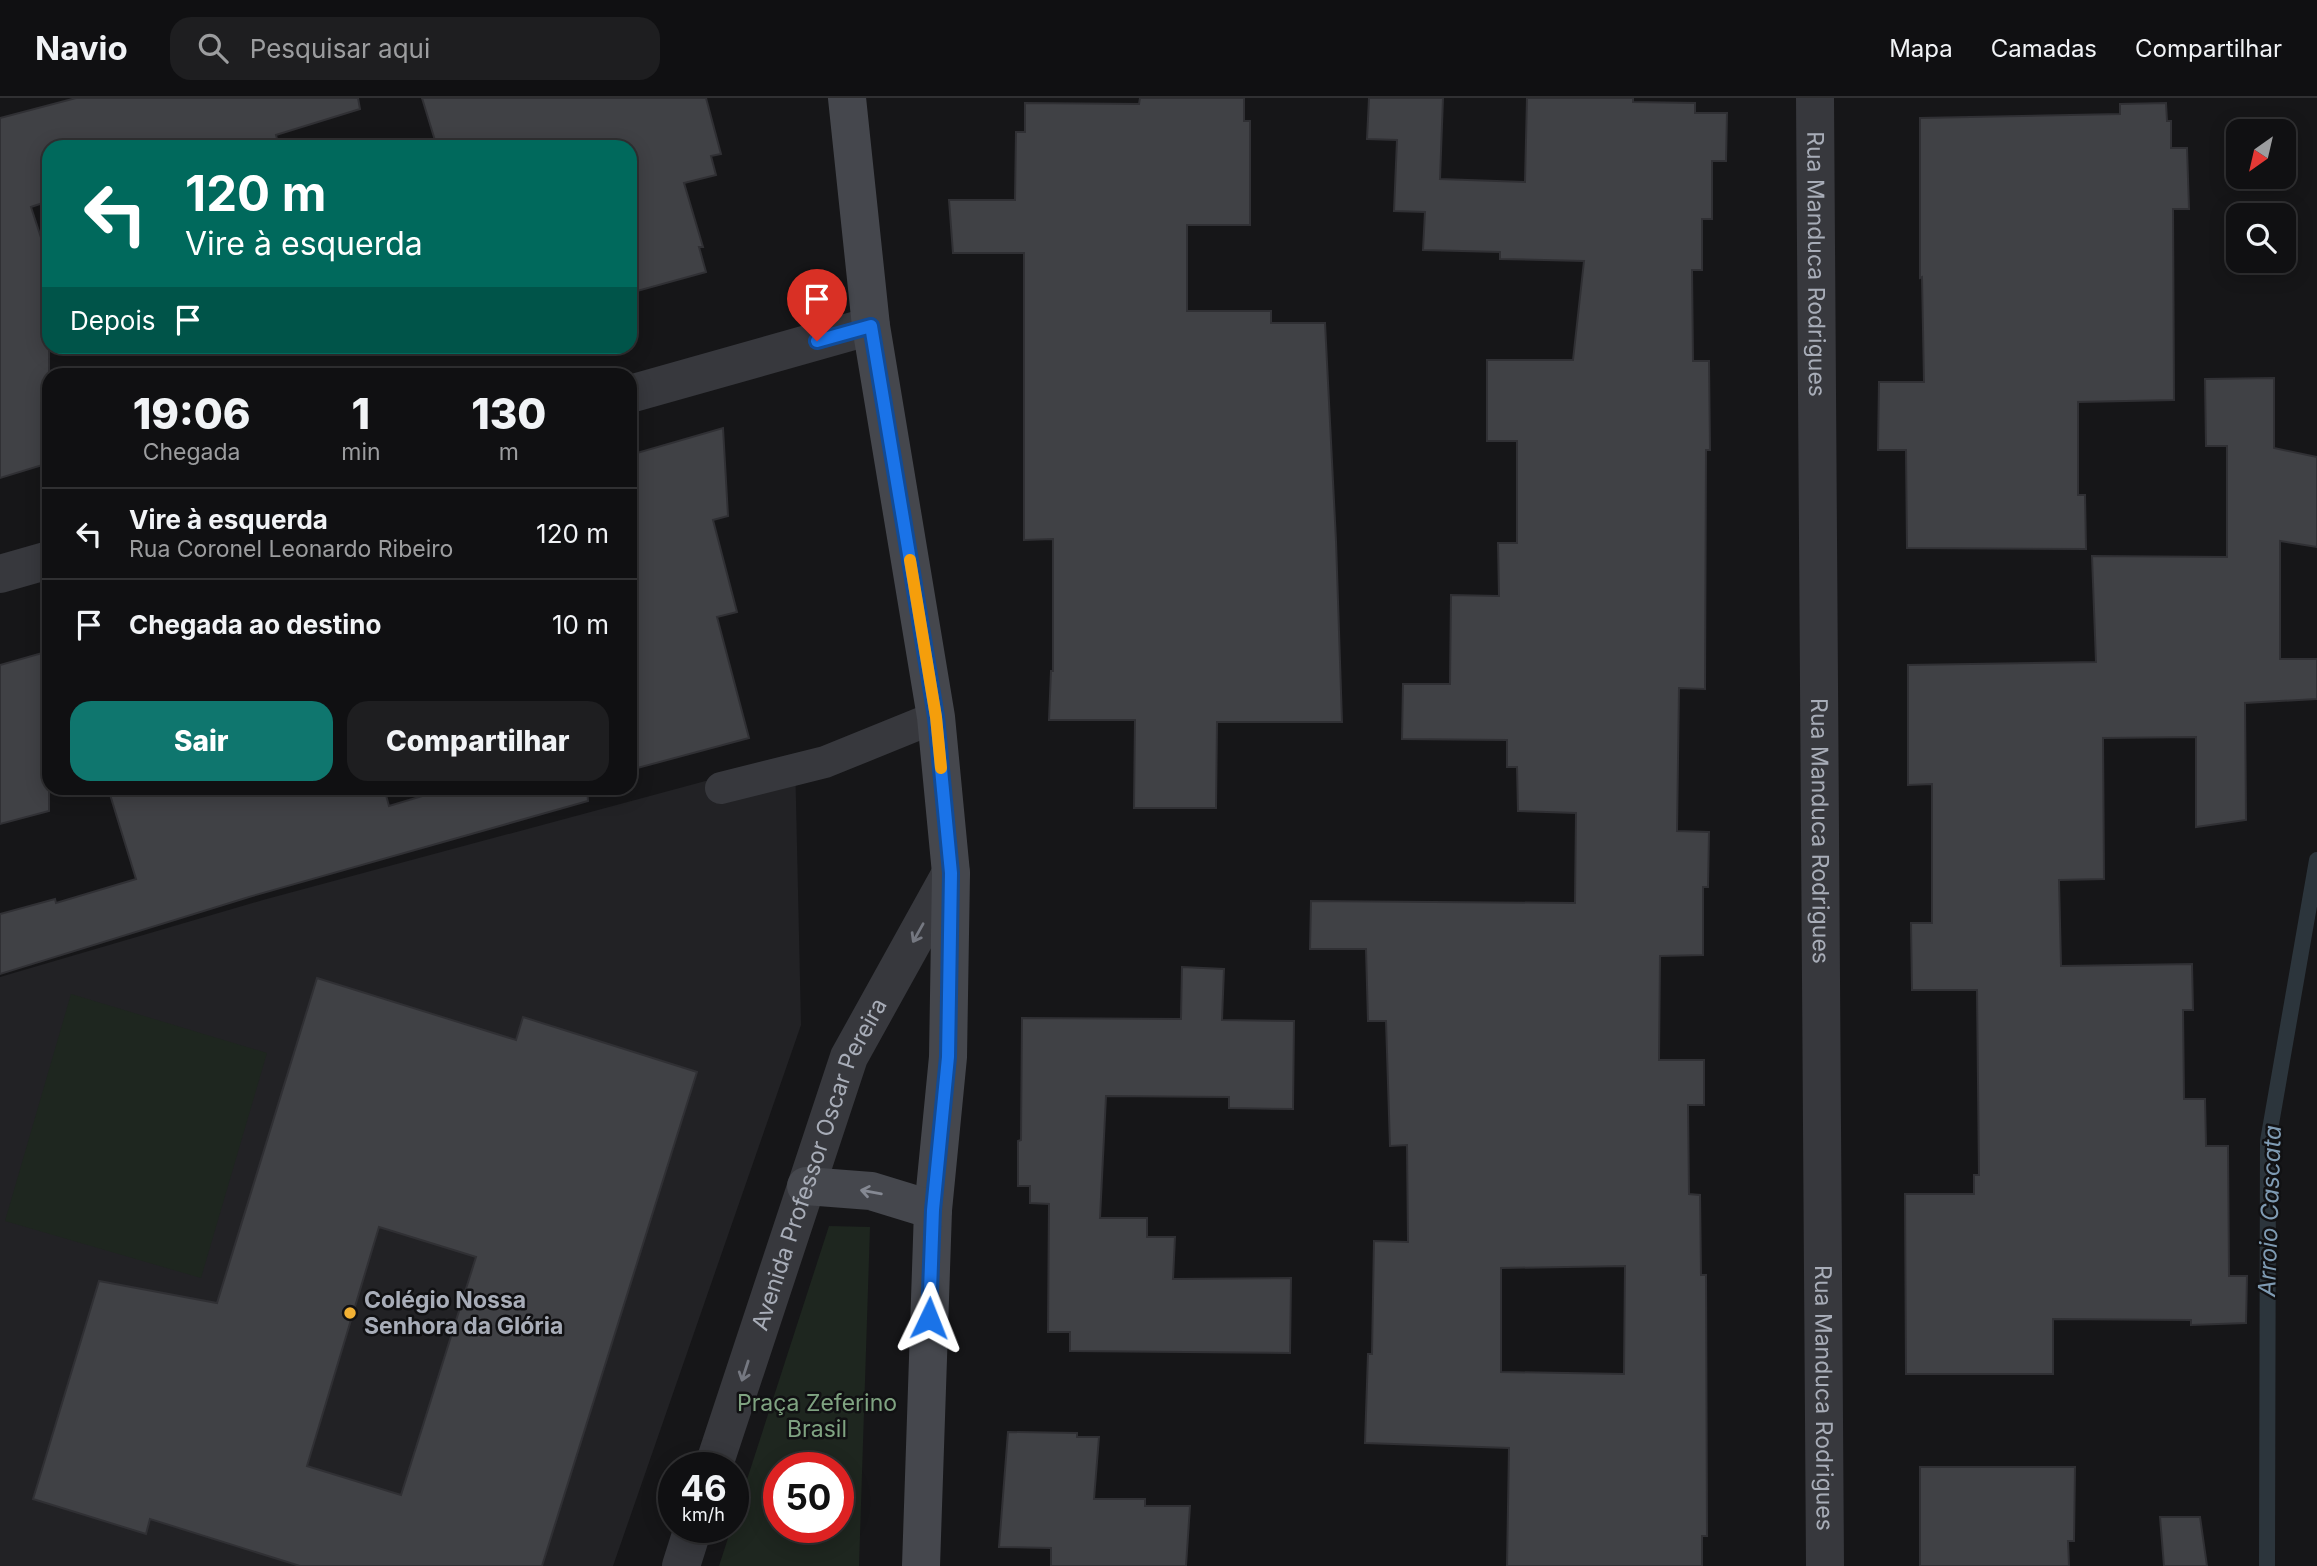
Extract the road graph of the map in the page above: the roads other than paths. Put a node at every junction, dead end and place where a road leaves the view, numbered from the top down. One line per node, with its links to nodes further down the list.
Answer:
1 (847, 98): 3 (main road)
2 (1815, 98): 16 (street, Rua Manduca Rodrigues)
3 (871, 326): 4 (street); 7 (main road)
4 (637, 392)
5 (42, 562): 6 (street)
6 (0, 574)
7 (936, 717): 8 (lane); 9 (main road)
8 (721, 788)
9 (951, 873): 10 (street, Avenida Professor Oscar Pereira, one-way to 10); 11 (main road)
10 (806, 1186): 11 (main road, one-way to 10); 12 (street, Avenida Professor Oscar Pereira, one-way to 12)
11 (933, 1210): 15 (main road)
12 (718, 1452)
13 (688, 1543): 14 (street)
14 (681, 1566)
15 (920, 1566)
16 (1825, 1566)

